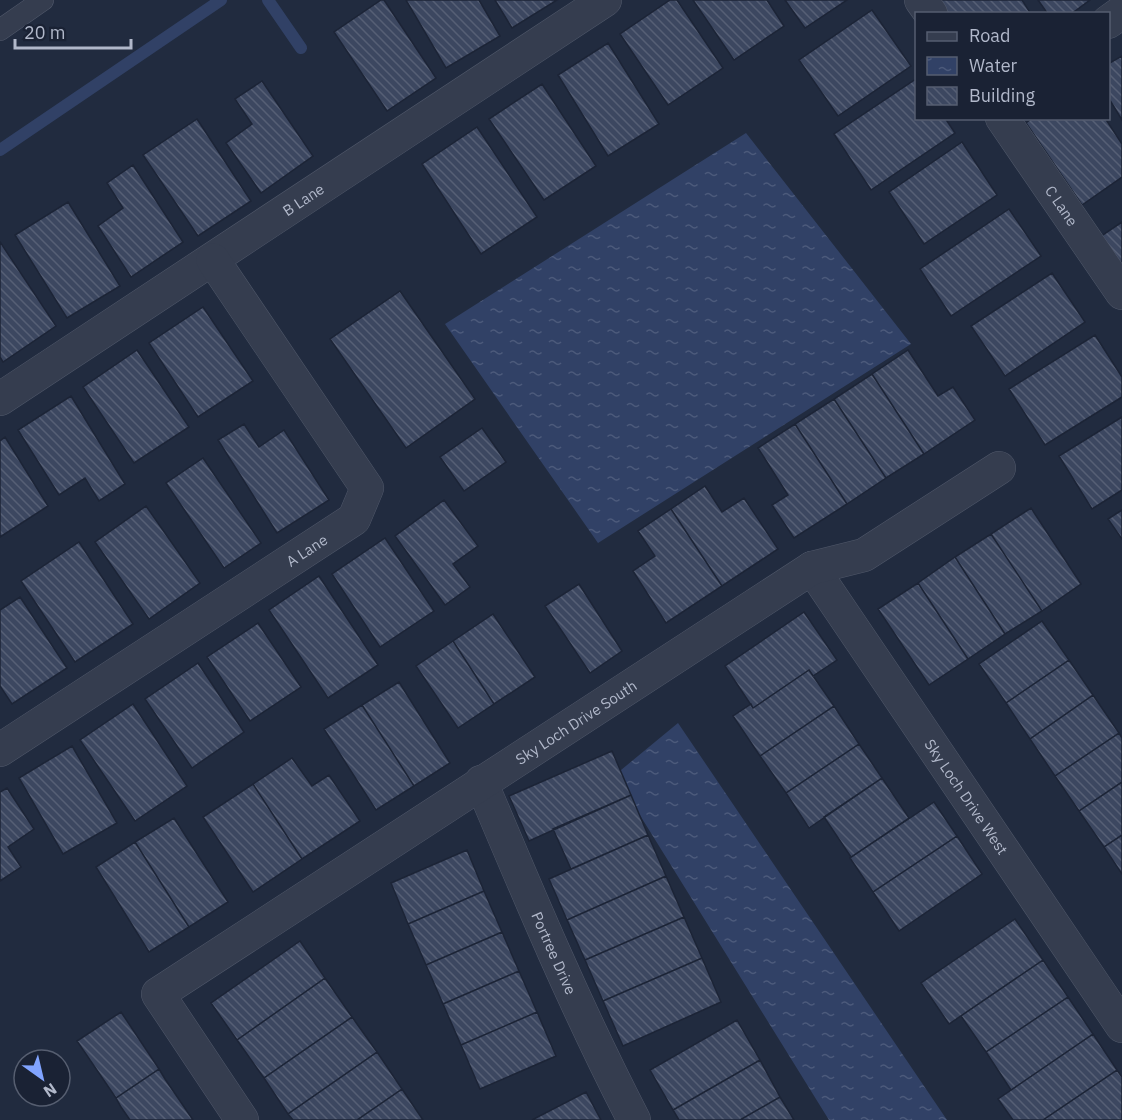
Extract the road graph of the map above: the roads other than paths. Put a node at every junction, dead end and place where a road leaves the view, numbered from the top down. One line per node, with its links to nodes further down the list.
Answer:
1 (43, 0): 3 (lane)
2 (605, 0): 5 (street, B Lane)
3 (0, 30)
4 (1003, 120): 6 (street, C Lane)
5 (213, 260): 7 (street, B Lane); 10 (street, A Lane)
6 (1122, 293)
7 (0, 399)
8 (999, 468): 9 (street, Sky Loch Drive South)
9 (812, 568): 11 (street, Sky Loch Drive South); 12 (street, Sky Loch Drive West)
10 (0, 750)
11 (481, 782): 13 (street, Sky Loch Drive South); 14 (street, Portree Drive)
12 (1122, 1026)
13 (242, 1120)
14 (634, 1120)

